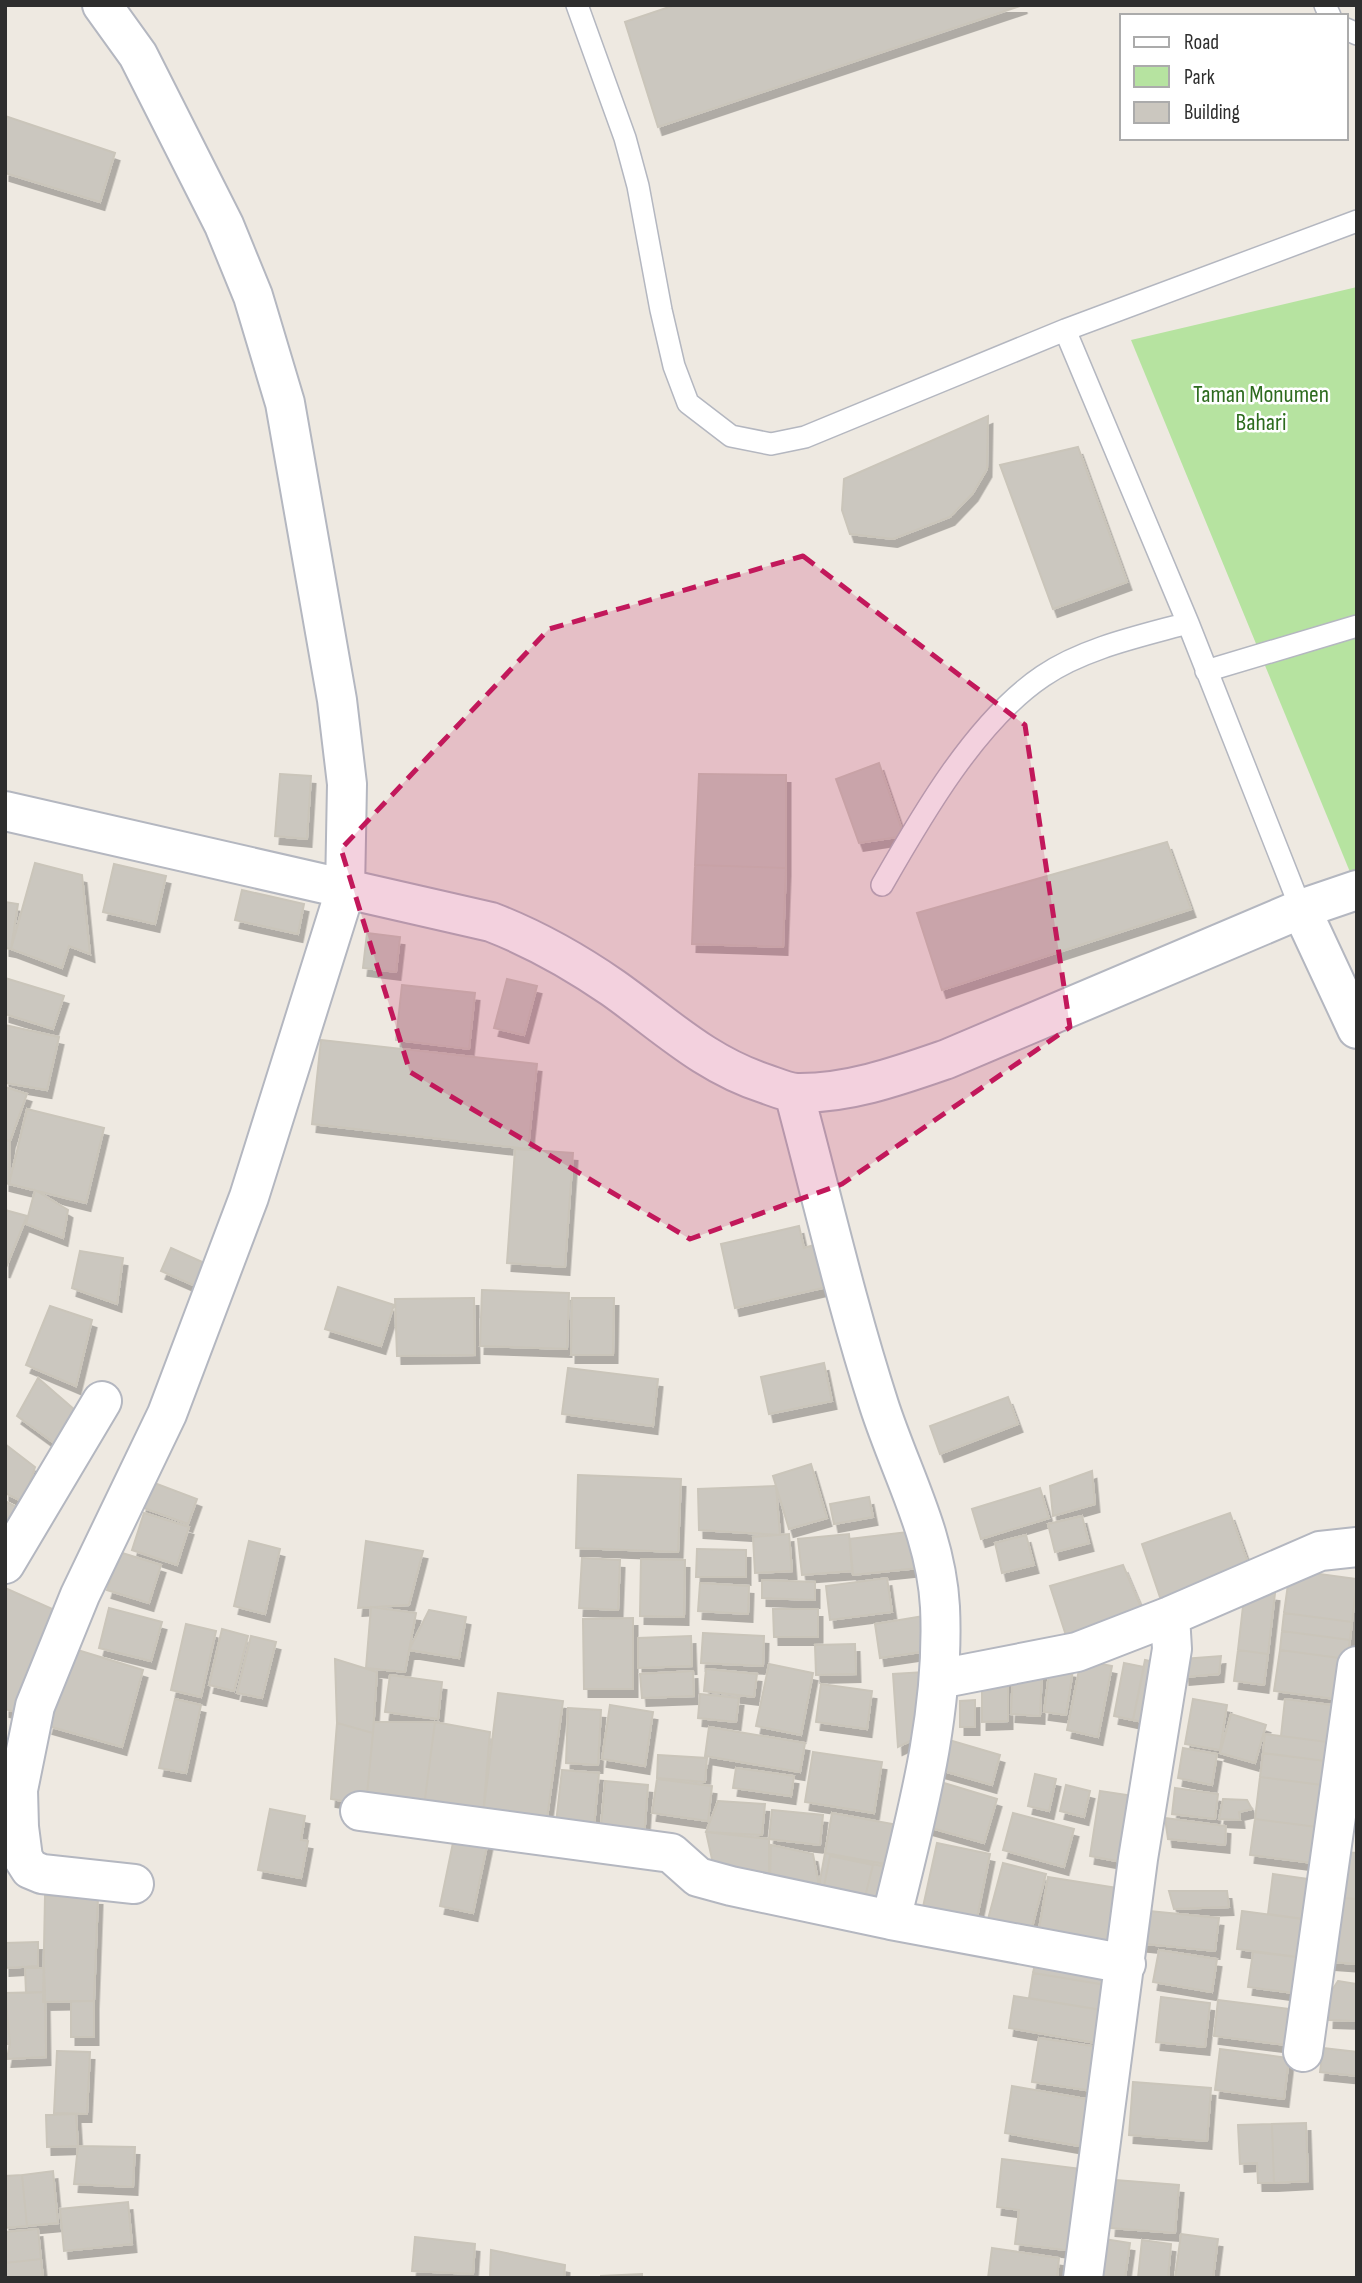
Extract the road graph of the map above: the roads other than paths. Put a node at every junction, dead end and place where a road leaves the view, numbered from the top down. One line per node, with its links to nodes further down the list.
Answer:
1 (102, 5): 11 (street)
2 (577, 5): 4 (lane)
3 (1357, 221): 4 (lane)
4 (1065, 330): 5 (lane)
5 (1188, 623): 7 (lane); 9 (lane)
6 (1357, 626): 7 (lane)
7 (1206, 671): 12 (lane)
8 (5, 811): 11 (street)
9 (882, 885)
10 (1357, 890): 12 (street)
11 (345, 891): 14 (street); 22 (street)
12 (1301, 909): 13 (street); 14 (street)
13 (1357, 1029)
14 (794, 1093): 20 (street)
15 (102, 1401): 17 (street)
16 (1357, 1547): 18 (street)
17 (5, 1564)
18 (1170, 1616): 20 (street); 24 (street)
19 (1357, 1666): 25 (street)
20 (939, 1679): 23 (street)
21 (360, 1811): 23 (street)
22 (134, 1884)
23 (891, 1920): 24 (street)
24 (1126, 1965): 26 (street)
25 (1303, 2052)
26 (1083, 2278)

